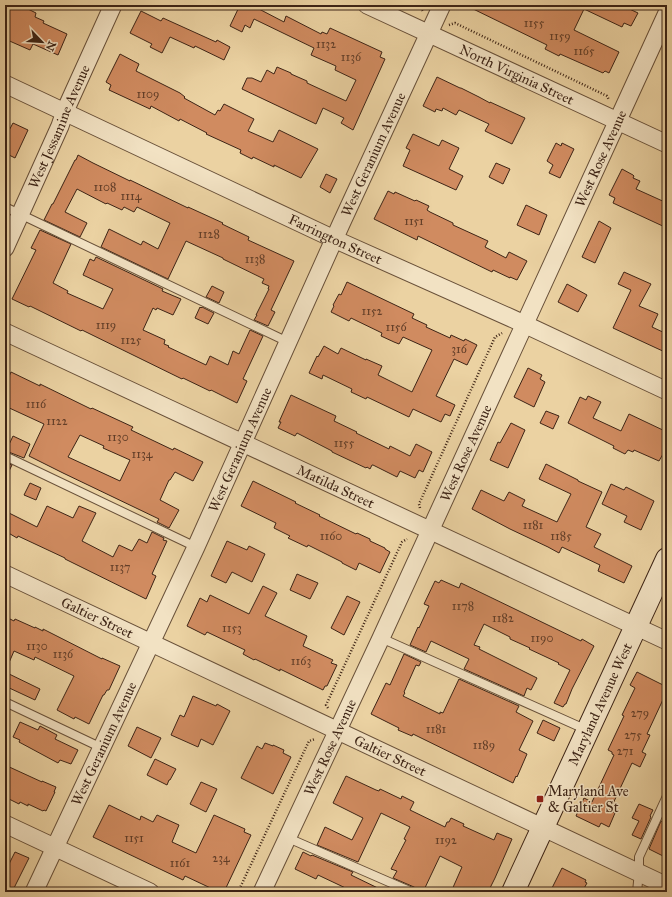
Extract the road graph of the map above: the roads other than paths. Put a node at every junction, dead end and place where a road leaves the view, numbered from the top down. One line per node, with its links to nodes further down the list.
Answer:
1 (113, 5): 7 (street, West Jessamine Avenue)
2 (366, 5): 5 (street, North Virginia Street)
3 (442, 5): 5 (street, West Geranium Avenue)
4 (667, 13): 8 (street, West Rose Avenue)
5 (429, 34): 8 (street, North Virginia Street); 12 (street, West Geranium Avenue)
6 (5, 84): 7 (street, Farrington Street)
7 (65, 112): 11 (street, West Jessamine Avenue); 12 (street, Farrington Street)
8 (618, 121): 9 (street, North Virginia Street); 14 (street, West Rose Avenue)
9 (667, 144)
10 (5, 207): 11 (lane)
11 (20, 214): 13 (street, West Jessamine Avenue); 16 (lane)
12 (334, 239): 14 (street, Farrington Street); 16 (street, West Geranium Avenue)
13 (5, 248)
14 (525, 324): 17 (street, Farrington Street); 20 (street, West Rose Avenue)
15 (5, 332): 18 (street, Matilda Street)
16 (288, 342): 18 (street, West Geranium Avenue)
17 (667, 391)
18 (243, 443): 20 (street, Matilda Street); 21 (street, West Geranium Avenue)
19 (5, 456): 21 (lane)
20 (430, 530): 24 (street, Matilda Street); 25 (street, West Rose Avenue)
21 (196, 547): 27 (street, West Geranium Avenue)
22 (667, 559): 24 (main road, Maryland Avenue West)
23 (5, 574): 27 (street, Galtier Street)
24 (636, 626): 26 (street, Matilda Street); 29 (main road, Maryland Avenue West)
25 (381, 638): 29 (lane); 30 (street, West Rose Avenue)
26 (667, 641)
27 (151, 643): 30 (street, Galtier Street); 31 (street, West Geranium Avenue)
28 (5, 702): 31 (lane)
29 (588, 730): 34 (main road, Maryland Avenue West)
30 (338, 731): 34 (street, Galtier Street); 35 (street, West Rose Avenue)
31 (102, 748): 36 (street, West Geranium Avenue)
32 (667, 796): 37 (lane)
33 (5, 824): 36 (street)
34 (543, 827): 37 (street, Galtier Street); 43 (main road, Maryland Avenue West)
35 (288, 838): 41 (street, West Rose Avenue); 42 (lane)
36 (55, 848): 39 (street, West Geranium Avenue); 40 (street)
37 (639, 872): 38 (street, Galtier Street); 44 (lane)
38 (667, 886)
39 (34, 892)
40 (150, 892)
41 (262, 892)
42 (412, 892)
43 (513, 892)
44 (637, 892)

